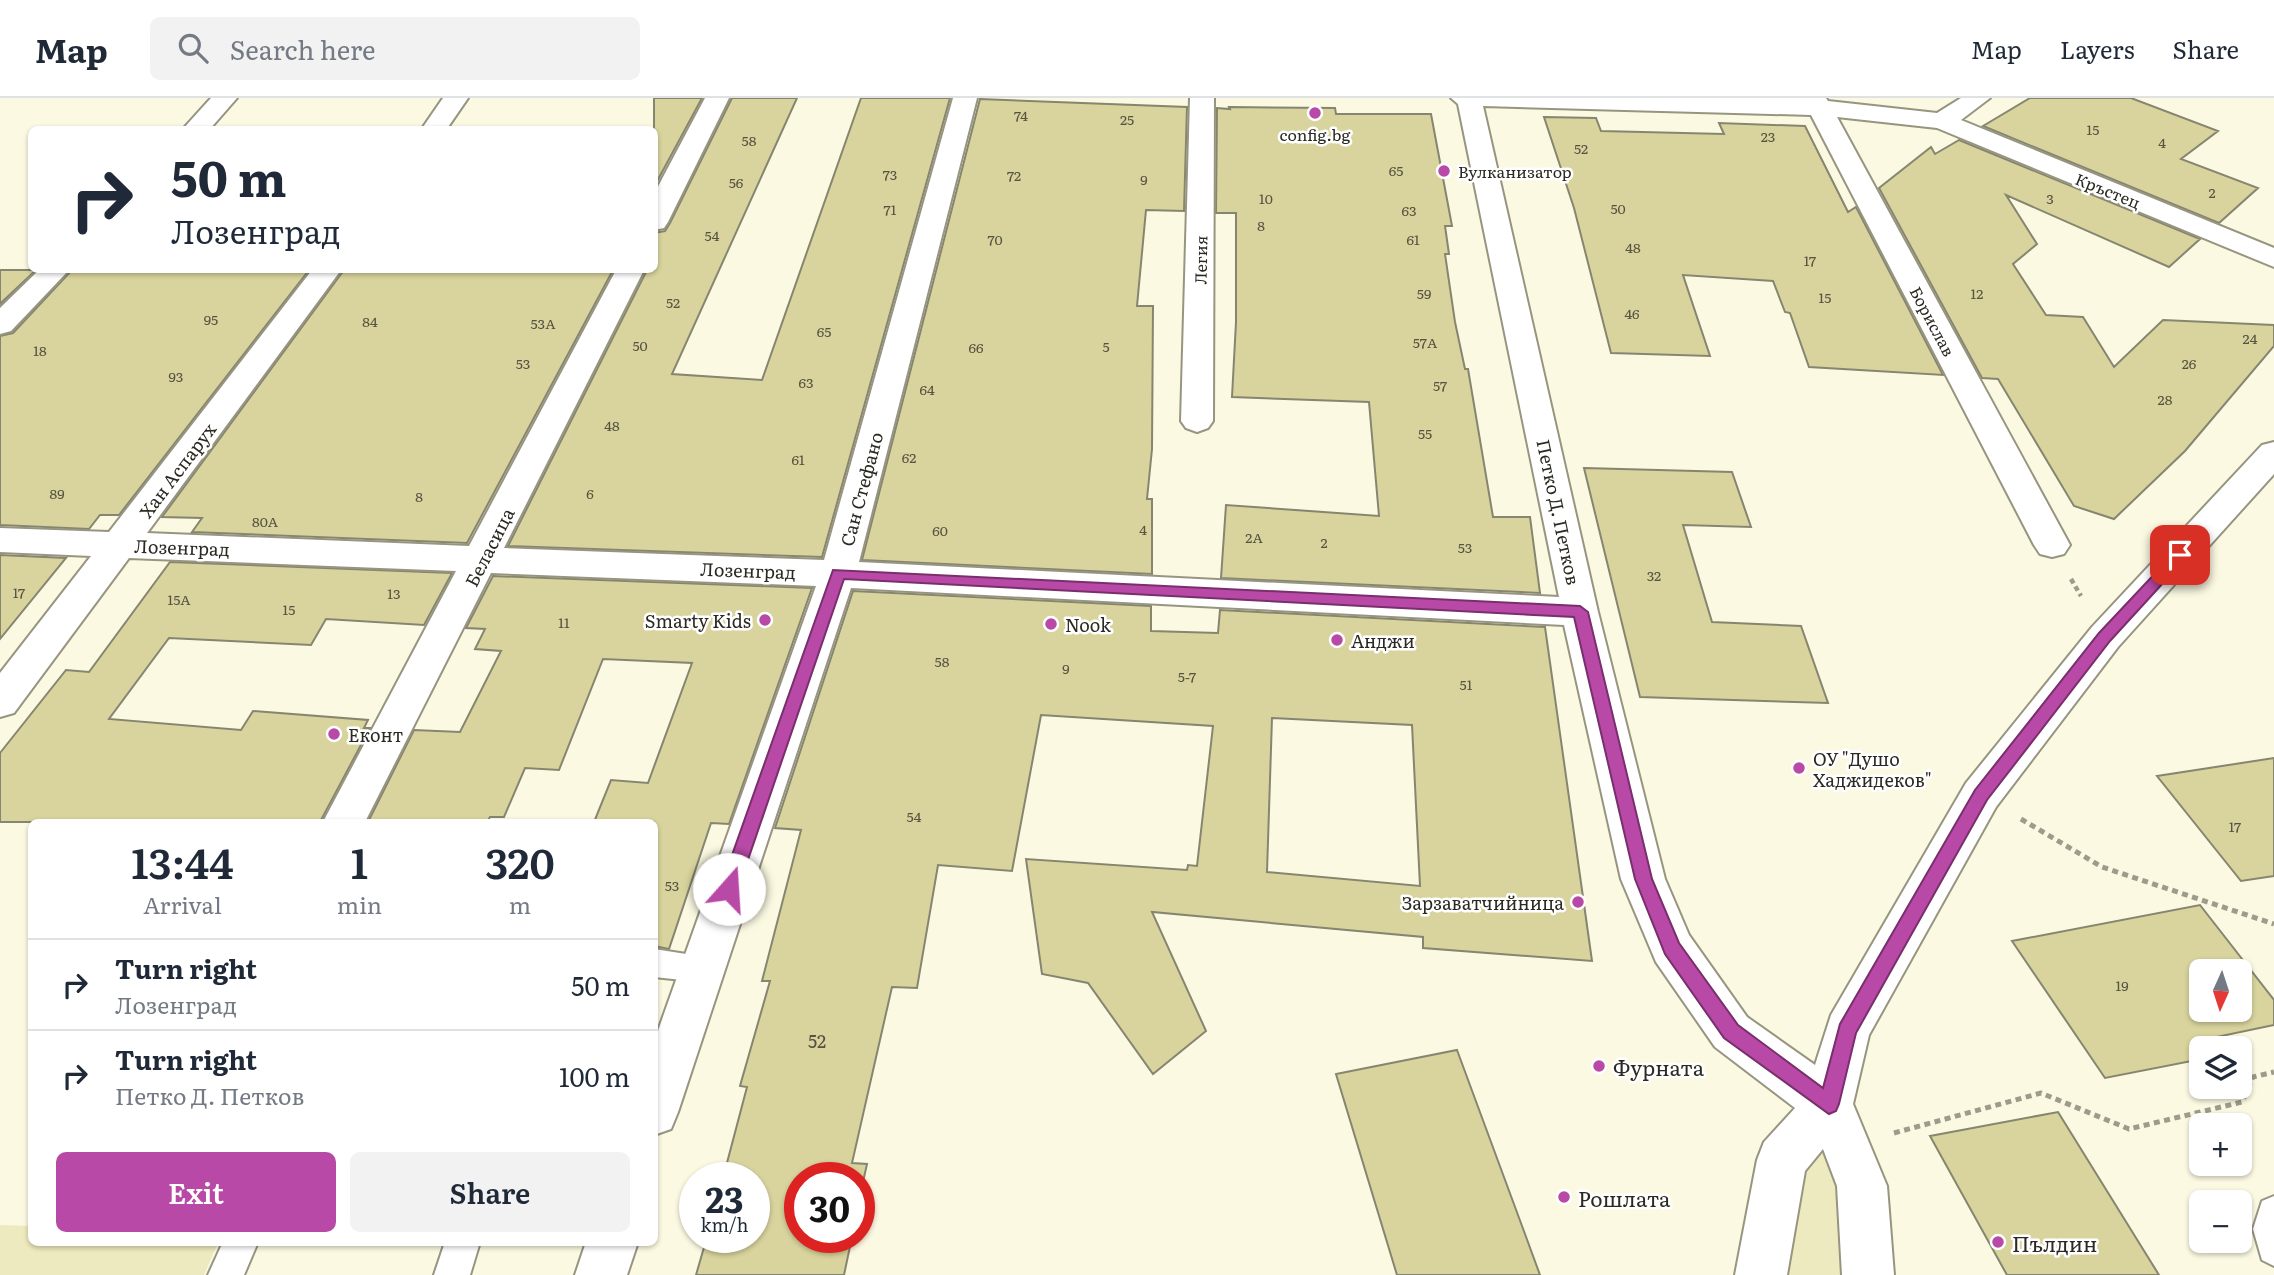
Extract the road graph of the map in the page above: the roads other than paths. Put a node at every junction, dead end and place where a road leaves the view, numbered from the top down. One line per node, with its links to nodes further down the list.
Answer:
1 (225, 98): 11 (street)
2 (456, 98): 12 (street)
3 (718, 98): 13 (street)
4 (965, 98): 25 (street, Сан Стефано)
5 (1202, 98): 19 (street, Легия)
6 (1462, 98): 7 (street, Кръстец)
7 (1469, 98): 9 (street, Кръстец); 26 (street, Петко Д. Петков)
8 (1978, 98): 10 (street)
9 (1817, 103): 10 (street, Кръстец); 23 (street, Борислав)
10 (1942, 121): 14 (street, Кръстец)
11 (198, 126)
12 (436, 126)
13 (658, 214)
14 (2274, 258)
15 (52, 273): 18 (street)
16 (325, 273): 22 (street, Хан Аспарух)
17 (628, 273): 24 (street, Беласица)
18 (0, 325)
19 (1197, 421)
20 (2274, 453): 32 (street)
21 (0, 540): 22 (street, Лозенград)
22 (121, 544): 24 (street, Лозенград); 27 (street, Хан Аспарух)
23 (2052, 545)
24 (483, 559): 25 (street, Лозенград); 28 (street, Беласица)
25 (838, 574): 26 (street, Лозенград); 30 (street, Сан Стефано)
26 (1580, 612): 32 (street, Петко Д. Петков)
27 (0, 702)
28 (346, 819)
29 (658, 963): 30 (lane)
30 (701, 968): 31 (street, Сан Стефано)
31 (658, 1100)
32 (1837, 1125): 41 (street); 42 (street)
33 (2274, 1213): 37 (lane)
34 (239, 1246): 38 (lane)
35 (462, 1246): 39 (lane)
36 (611, 1246): 40 (street)
37 (2274, 1248)
38 (226, 1275)
39 (452, 1275)
40 (601, 1275)
41 (1761, 1275)
42 (1868, 1275)

